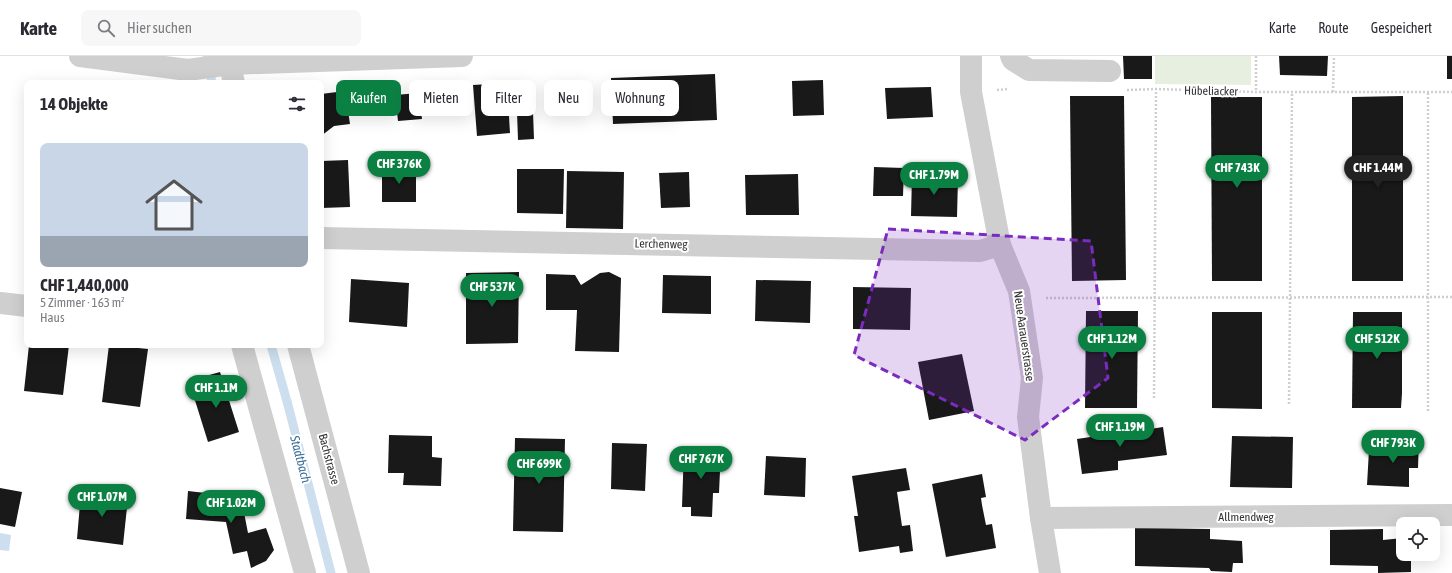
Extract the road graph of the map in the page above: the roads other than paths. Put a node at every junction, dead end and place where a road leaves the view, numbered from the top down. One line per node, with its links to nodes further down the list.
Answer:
1 (80, 56): 6 (street)
2 (462, 56): 5 (street)
3 (971, 56): 9 (street, Neue Aarauerstrasse)
4 (1011, 56): 7 (street)
5 (231, 68): 6 (street)
6 (188, 70)
7 (1110, 71)
8 (324, 238): 9 (street, Lerchenweg)
9 (1000, 245): 15 (street, Neue Aarauerstrasse)
10 (0, 303): 11 (street)
11 (24, 306)
12 (243, 348): 16 (street)
13 (299, 348): 17 (street, Bachstrasse)
14 (1452, 515): 15 (street, Allmendweg)
15 (1041, 518): 18 (street, Neue Aarauerstrasse)
16 (305, 573)
17 (360, 573)
18 (1050, 573)

